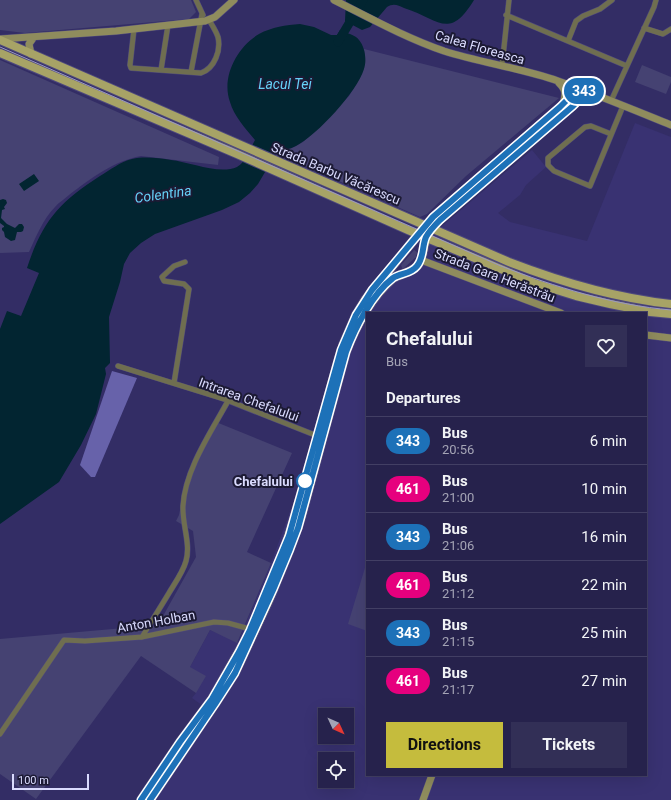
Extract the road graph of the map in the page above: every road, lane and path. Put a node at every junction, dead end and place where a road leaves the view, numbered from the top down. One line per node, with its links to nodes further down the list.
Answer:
1 (196, 0): 8 (street)
2 (234, 0): 8 (main road)
3 (334, 0): 18 (main road, Calea Floreasca)
4 (509, 0): 7 (street)
5 (612, 0): 15 (street)
6 (656, 0): 10 (street)
7 (506, 15): 15 (street); 18 (street)
8 (205, 21): 9 (main road); 21 (street); 21 (street)
9 (168, 25): 11 (main road); 20 (street)
10 (644, 28): 12 (street); 19 (street)
11 (134, 29): 13 (main road); 20 (street)
12 (671, 29)
13 (34, 37): 14 (main road); 17 (main road)
14 (0, 40): 17 (main road, Strada Barbu Văcărescu)
15 (568, 41): 19 (street)
16 (0, 52): 31 (main road, Strada Barbu Văcărescu)
17 (31, 54): 30 (main road, Strada Barbu Văcărescu)
18 (502, 66): 22 (main road, Calea Floreasca)
19 (627, 66): 25 (street)
20 (161, 70): 21 (street)
21 (190, 72)
22 (558, 81): 23 (main road, Calea Floreasca); 26 (main road)
23 (578, 89): 24 (main road, Calea Floreasca); 26 (main road)
24 (587, 92): 25 (main road, Calea Floreasca); 30 (main road)
25 (611, 102): 27 (main road, Calea Floreasca)
26 (562, 106): 30 (main road)
27 (623, 106): 28 (main road, Calea Floreasca); 29 (street)
28 (671, 126)
29 (611, 134): 29 (street)
30 (430, 227): 31 (main road); 36 (main road, Strada Barbu Văcărescu)
31 (422, 236): 32 (main road); 33 (main road); 38 (main road, Strada Barbu Văcărescu)
32 (404, 253): 35 (main road); 44 (main road)
33 (421, 260): 35 (main road); 37 (main road, Strada Gara Herăstrău)
34 (185, 262): 42 (street)
35 (404, 274): 44 (main road)
36 (671, 304)
37 (558, 312)
38 (671, 314)
39 (647, 335): 40 (main road)
40 (671, 338)
41 (118, 366): 42 (street, Intrarea Chefalului)
42 (174, 384): 43 (street, Intrarea Chefalului)
43 (228, 401): 44 (street, Intrarea Chefalului); 46 (street)
44 (320, 437): 45 (main road); 49 (main road)
45 (250, 630): 46 (street, Anton Holban); 49 (main road)
46 (142, 637): 47 (street, Anton Holban)
47 (0, 734)
48 (432, 776): 50 (main road)
49 (147, 799)
50 (423, 800)

